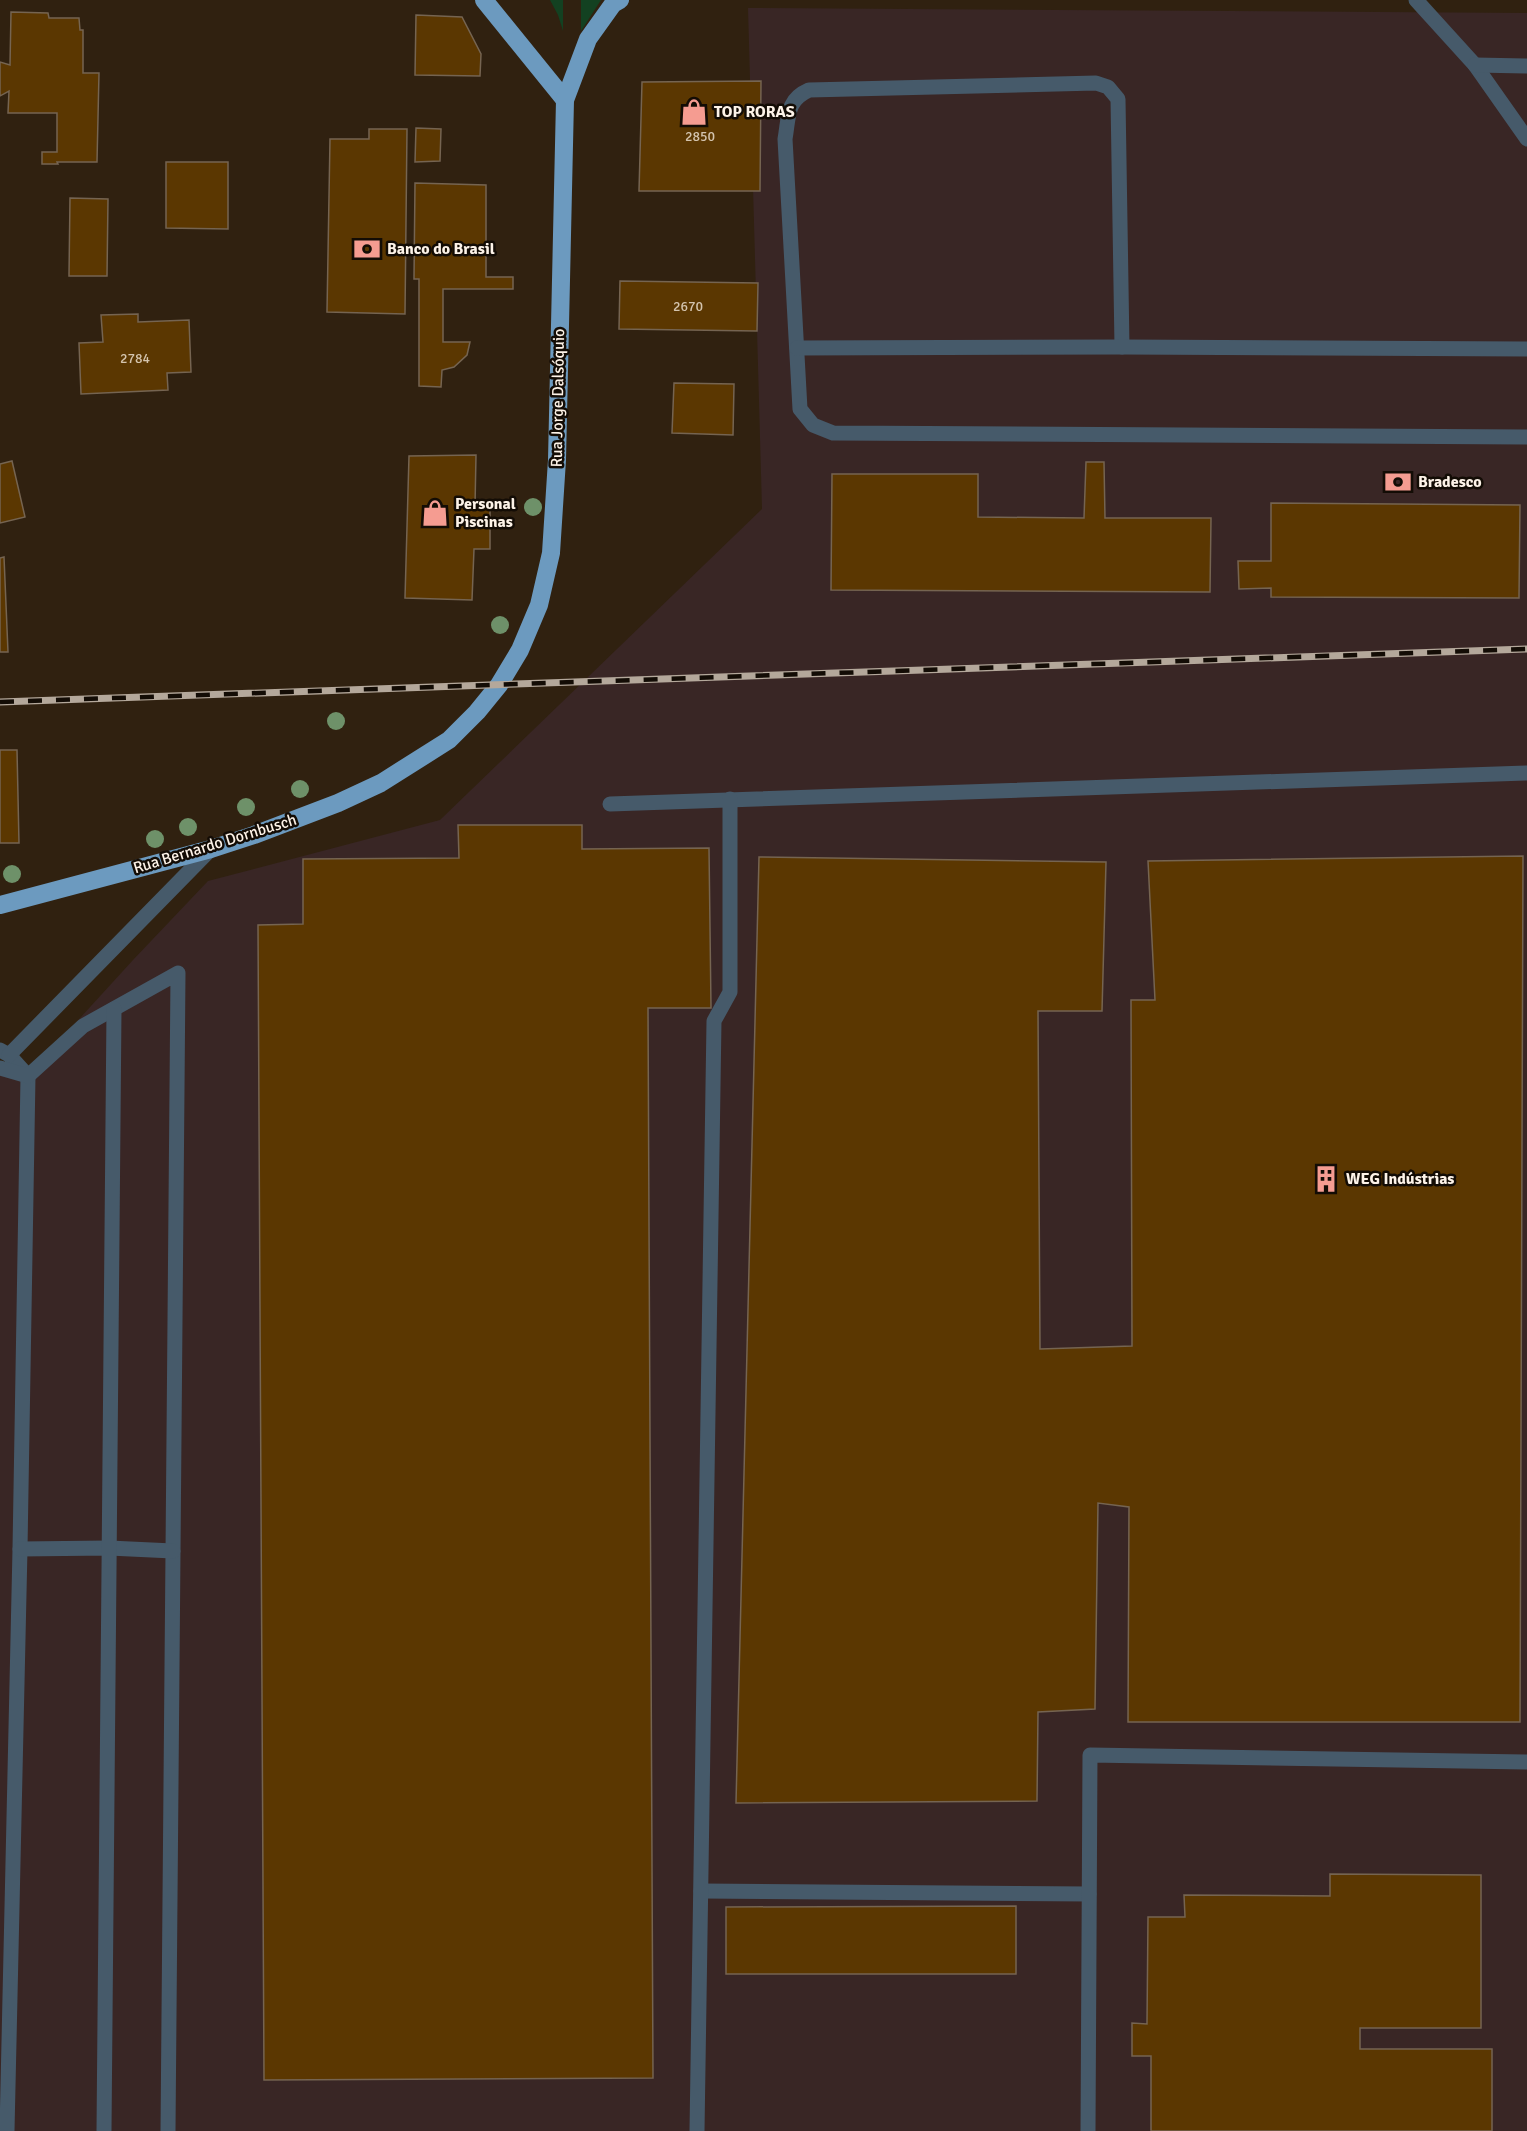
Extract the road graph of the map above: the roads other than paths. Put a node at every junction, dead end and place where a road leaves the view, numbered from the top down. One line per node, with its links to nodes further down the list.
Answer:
1 (484, 0): 6 (highway)
2 (620, 0): 6 (highway, Rua Jorge Dalsóquio)
3 (1416, 0): 4 (lane)
4 (1475, 65): 5 (lane); 7 (lane)
5 (1527, 66)
6 (565, 100): 12 (highway, Rua Jorge Dalsóquio)
7 (1527, 139)
8 (1122, 347): 9 (lane); 9 (lane); 10 (lane)
9 (797, 348): 11 (lane)
10 (1527, 349)
11 (1527, 437)
12 (499, 685): 16 (highway, Rua Bernardo Dornbusch)
13 (1527, 773): 14 (lane)
14 (730, 799): 15 (lane); 27 (lane)
15 (610, 804)
16 (211, 849): 17 (highway, Rua Bernardo Dornbusch); 19 (lane)
17 (0, 905)
18 (114, 1008): 21 (lane); 22 (lane); 24 (lane)
19 (5, 1052): 21 (lane)
20 (0, 1068): 21 (lane)
21 (28, 1076): 23 (lane)
22 (109, 1548): 23 (lane); 24 (lane); 30 (lane)
23 (20, 1549): 26 (lane)
24 (173, 1551): 31 (lane)
25 (1527, 1762): 28 (lane)
26 (6, 1887): 29 (lane)
27 (701, 1891): 28 (lane); 32 (lane)
28 (1089, 1894): 33 (lane)
29 (7, 2131)
30 (104, 2131)
31 (168, 2131)
32 (697, 2131)
33 (1088, 2131)

